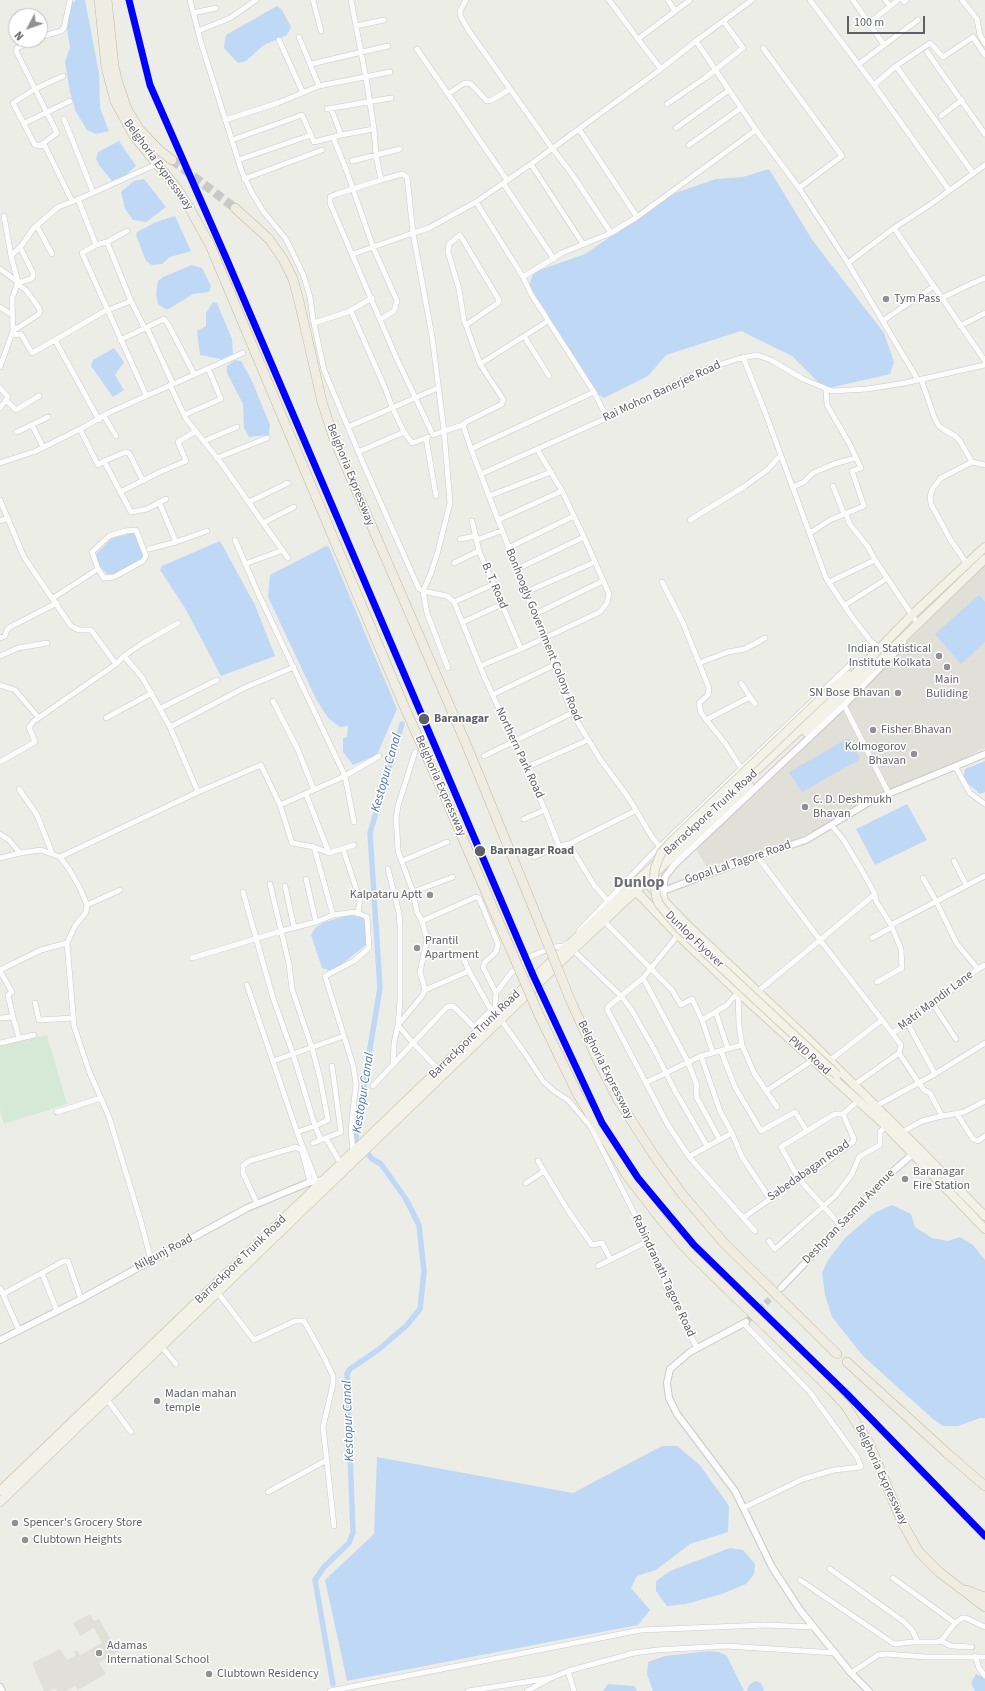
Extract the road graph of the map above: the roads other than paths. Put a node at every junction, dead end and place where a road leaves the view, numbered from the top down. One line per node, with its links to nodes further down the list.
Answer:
1 (70, 0): 31 (street)
2 (99, 0): 61 (highway, Belghoria Expressway)
3 (107, 0): 61 (highway, Belghoria Expressway)
4 (190, 0): 23 (street)
5 (256, 0): 29 (street)
6 (313, 0): 30 (street)
7 (351, 0): 28 (street)
8 (466, 0): 55 (street)
9 (609, 0): 33 (street)
10 (668, 0): 22 (street)
11 (690, 0): 22 (street)
12 (752, 0): 26 (street)
13 (810, 0): 46 (street)
14 (852, 0): 27 (street)
15 (885, 0): 20 (street)
16 (898, 0): 20 (street)
17 (903, 0): 18 (street)
18 (906, 0)
19 (962, 0): 36 (street)
20 (890, 6): 27 (street)
21 (216, 8): 23 (street)
22 (676, 11): 33 (street)
23 (193, 13): 29 (street)
24 (384, 20): 28 (street)
25 (918, 20): 37 (street)
26 (724, 22): 35 (street); 49 (street)
27 (869, 23): 37 (street)
28 (356, 26): 42 (street)
29 (198, 31): 70 (street)
30 (321, 31)
31 (48, 35)
32 (299, 36): 45 (street)
33 (638, 39): 48 (street)
34 (279, 40): 58 (street)
35 (696, 41): 48 (street); 49 (street)
36 (985, 44)
37 (884, 45): 46 (street)
38 (388, 46): 42 (street)
39 (17, 48): 56 (street)
40 (763, 48): 97 (street)
41 (417, 49): 59 (street)
42 (360, 52): 45 (street); 52 (street)
43 (927, 52): 62 (street)
44 (985, 55): 47 (street)
45 (311, 64): 54 (street)
46 (859, 64): 53 (street)
47 (896, 66): 53 (street); 93 (street)
48 (661, 69): 74 (street)
49 (716, 70): 57 (street); 65 (street)
50 (390, 72): 52 (street)
51 (64, 76): 56 (street)
52 (366, 78): 54 (street); 64 (street)
53 (874, 85): 99 (street)
54 (319, 86): 58 (street)
55 (510, 89): 59 (street); 83 (street)
56 (36, 90): 67 (street); 71 (street)
57 (729, 90): 66 (street); 72 (street)
58 (303, 93): 70 (street)
59 (448, 94): 96 (street)
60 (391, 98): 64 (street)
61 (119, 99): 87 (highway, Belghoria Expressway); 90 (highway, Belghoria Expressway)
62 (962, 100): 68 (street); 76 (street)
63 (70, 101): 67 (street)
64 (370, 103): 73 (street); 78 (street)
65 (667, 104)
66 (741, 108): 75 (street); 82 (street)
67 (47, 112): 71 (street); 81 (street)
68 (941, 116)
69 (64, 119): 100 (street)
70 (226, 120): 80 (street)
71 (25, 123): 81 (street)
72 (676, 128)
73 (374, 129): 78 (street); 86 (street)
74 (579, 129): 83 (street); 106 (street)
75 (756, 130): 97 (street); 106 (street)
76 (985, 134)
77 (311, 135): 79 (street); 80 (street); 88 (street)
78 (341, 135): 79 (street)
79 (333, 137): 98 (street)
80 (232, 140): 88 (street)
81 (41, 145): 102 (street)
82 (689, 145)
83 (552, 148): 91 (street); 112 (street)
84 (400, 149): 86 (street)
85 (322, 150): 94 (street)
86 (376, 155): 89 (street); 95 (street)
87 (172, 160)
88 (238, 160): 94 (street)
89 (352, 161)
90 (157, 164): 100 (street); 499 (highway, Belghoria Expressway, bridge)
91 (531, 164): 96 (street); 115 (street)
92 (985, 165): 93 (street)
93 (973, 173): 99 (street)
94 (244, 179): 109 (street)
95 (381, 180): 98 (street); 111 (street)
96 (505, 182): 103 (street); 122 (street)
97 (798, 188): 123 (street)
98 (352, 189): 118 (street); 120 (street)
99 (949, 190): 108 (street)
100 (93, 192): 101 (street)
101 (78, 199): 102 (street); 116 (street)
102 (72, 201): 107 (street)
103 (476, 202): 111 (street); 125 (street)
104 (235, 208): 113 (highway, Belghoria Expressway)
105 (4, 216): 121 (street)
106 (637, 217): 112 (street)
107 (37, 226): 117 (street); 119 (street)
108 (894, 228): 123 (street); 128 (street)
109 (278, 229): 113 (street); 140 (street)
110 (128, 231): 114 (street)
111 (416, 232): 118 (street); 160 (street)
112 (611, 233): 115 (street)
113 (269, 239): 482 (highway, Belghoria Expressway, bridge)
114 (107, 242): 116 (street); 131 (street)
115 (583, 244): 122 (street)
116 (96, 245): 133 (street)
117 (20, 247): 121 (street); 127 (street)
118 (373, 247): 120 (street); 137 (street)
119 (52, 254)
120 (352, 254): 129 (street)
121 (11, 256): 127 (street)
122 (554, 259): 125 (street)
123 (848, 262): 138 (street)
124 (0, 269): 127 (street)
125 (522, 277): 139 (street)
126 (985, 278): 130 (street)
127 (17, 283): 136 (street); 144 (street)
128 (934, 286): 130 (street); 138 (street)
129 (372, 298): 134 (street); 137 (street)
130 (942, 298): 142 (street)
131 (131, 301): 133 (street); 143 (street)
132 (0, 307): 136 (street)
133 (108, 310): 146 (street); 147 (street)
134 (351, 311): 140 (street); 167 (street)
135 (985, 313): 142 (street)
136 (12, 316): 144 (street)
137 (381, 319): 165 (street)
138 (884, 320): 157 (street)
139 (548, 321): 145 (street); 162 (street)
140 (314, 323): 177 (street)
141 (466, 325): 141 (street); 151 (street)
142 (960, 326): 150 (street)
143 (146, 328): 147 (street); 155 (street); 158 (street)
144 (12, 333): 146 (street); 153 (street)
145 (524, 336): 151 (street); 156 (street)
146 (56, 340): 173 (street)
147 (120, 340): 163 (street)
148 (243, 353): 154 (street)
149 (743, 358): 161 (street, Rai Mohon Banerjee Road); 172 (street, Rai Mohon Banerjee Road); 192 (street)
150 (985, 361)
151 (480, 364): 175 (street)
152 (985, 364): 157 (street, Rai Mohon Banerjee Road)
153 (0, 366)
154 (208, 368): 155 (street); 169 (street)
155 (194, 374): 158 (street)
156 (549, 376)
157 (920, 380): 161 (street, Rai Mohon Banerjee Road); 196 (street)
158 (172, 384): 163 (street); 169 (street)
159 (0, 388): 166 (street)
160 (438, 388): 165 (street); 179 (street)
161 (826, 390): 194 (street)
162 (594, 392): 172 (street); 189 (street)
163 (146, 395): 170 (street)
164 (39, 396): 166 (street)
165 (415, 398): 167 (street); 183 (street)
166 (6, 400): 168 (street)
167 (392, 407): 177 (street); 182 (street)
168 (0, 408)
169 (184, 415): 180 (street)
170 (104, 416): 173 (street); 184 (street)
171 (48, 417): 174 (street)
172 (607, 418): 190 (street, Rai Mohon Banerjee Road)
173 (99, 420): 178 (street)
174 (32, 425): 181 (street); 188 (street)
175 (461, 425): 179 (street); 189 (street, Bonhoogly Government Colony Road)
176 (237, 427): 187 (street)
177 (348, 427): 191 (street)
178 (80, 429): 188 (street); 195 (street)
179 (445, 430): 183 (street); 249 (street)
180 (196, 431): 187 (street); 201 (street)
181 (17, 432)
182 (404, 432): 186 (street); 191 (street)
183 (432, 435): 186 (street)
184 (116, 436)
185 (267, 438): 193 (street)
186 (426, 438): 207 (street)
187 (204, 441): 193 (street)
188 (43, 447): 197 (street)
189 (471, 449): 200 (street, Bonhoogly Government Colony Road)
190 (537, 449): 199 (street); 200 (street, Rai Mohon Banerjee Road)
191 (358, 452): 249 (street)
192 (781, 455): 203 (street); 218 (street)
193 (217, 458): 212 (street)
194 (856, 458): 203 (street); 214 (street)
195 (104, 461): 201 (street); 206 (street)
196 (972, 462): 198 (street); 241 (street)
197 (0, 463)
198 (985, 465)
199 (551, 472): 205 (street); 208 (street)
200 (481, 474): 208 (street, Bonhoogly Government Colony Road)
201 (143, 481): 206 (street)
202 (288, 483): 212 (street)
203 (793, 486): 224 (street)
204 (833, 486): 214 (street)
205 (562, 491): 215 (street); 217 (street)
206 (120, 492): 211 (street)
207 (436, 496)
208 (489, 496): 217 (street, Bonhoogly Government Colony Road)
209 (166, 499): 211 (street)
210 (0, 500): 216 (street)
211 (159, 502): 229 (street)
212 (249, 502): 221 (street)
213 (294, 507): 221 (street)
214 (845, 514): 224 (street); 237 (street)
215 (574, 516): 225 (street); 231 (street)
216 (8, 518): 219 (street); 251 (street)
217 (498, 520): 223 (street, Bonhoogly Government Colony Road)
218 (690, 520)
219 (0, 521)
220 (472, 521): 226 (street, B. T. Road)
221 (263, 523): 233 (street)
222 (207, 530): 229 (street)
223 (502, 531): 226 (street); 231 (street, Bonhoogly Government Colony Road)
224 (810, 533): 247 (street)
225 (584, 537): 238 (street); 243 (street)
226 (476, 538): 227 (street); 234 (street, B. T. Road)
227 (460, 539)
228 (236, 540): 240 (street)
229 (176, 542): 232 (street)
230 (985, 547): 241 (main road, Barrackpore Trunk Road)
231 (508, 548): 243 (street, Bonhoogly Government Colony Road)
232 (149, 549)
233 (283, 550): 235 (street); 240 (street)
234 (479, 552): 239 (street); 248 (street, B. T. Road)
235 (288, 558)
236 (985, 559): 260 (main road, Barrackpore Trunk Road)
237 (875, 560): 244 (street); 247 (street)
238 (595, 562): 245 (street); 250 (street)
239 (454, 563)
240 (244, 564): 275 (street)
241 (967, 564): 257 (main road, Barrackpore Trunk Road)
242 (98, 569): 242 (street); 251 (street)
243 (517, 569): 250 (street, Bonhoogly Government Colony Road)
244 (886, 579): 255 (street); 257 (street)
245 (603, 581): 256 (street); 263 (street)
246 (662, 582): 271 (street)
247 (829, 582): 255 (street)
248 (494, 584): 252 (street); 254 (street, B. T. Road)
249 (425, 592): 252 (street); 276 (street)
250 (526, 592): 256 (street, Bonhoogly Government Colony Road)
251 (53, 598): 253 (street)
252 (454, 602): 258 (street, Northern Park Road)
253 (56, 603): 262 (street); 272 (street)
254 (502, 604): 258 (street); 266 (street, B. T. Road)
255 (845, 605): 267 (street)
256 (535, 614): 263 (street, Bonhoogly Government Colony Road)
257 (912, 615): 260 (street); 267 (main road, Barrackpore Trunk Road)
258 (463, 622): 273 (street, Northern Park Road)
259 (178, 624): 269 (street)
260 (918, 624): 261 (main road, Barrackpore Trunk Road)
261 (905, 637): 286 (street, Gopal Lal Tagore Road); 339 (main road, Barrackpore Trunk Road)
262 (0, 638)
263 (544, 638): 266 (street); 274 (street, Bonhoogly Government Colony Road)
264 (765, 638): 271 (street)
265 (47, 643): 268 (street)
266 (521, 649): 273 (street)
267 (880, 649): 270 (main road, Barrackpore Trunk Road)
268 (0, 656)
269 (124, 656): 272 (street); 281 (street)
270 (869, 660): 277 (main road, Barrackpore Trunk Road); 302 (street)
271 (699, 663): 291 (street)
272 (116, 664): 289 (street)
273 (480, 666): 282 (street, Northern Park Road)
274 (554, 666): 282 (street); 288 (street, Bonhoogly Government Colony Road)
275 (294, 667): 292 (street); 303 (street)
276 (448, 668)
277 (859, 670): 327 (main road, Barrackpore Trunk Road); 425 (main road, Dunlop Flyover, bridge)
278 (217, 680): 287 (street)
279 (741, 683): 283 (street)
280 (0, 685): 289 (street)
281 (152, 693): 287 (street); 290 (street)
282 (492, 695): 294 (street, Northern Park Road)
283 (750, 697): 285 (street); 291 (street)
284 (272, 701): 305 (street)
285 (755, 704)
286 (844, 705): 308 (street); 345 (street, Gopal Lal Tagore Road)
287 (161, 708): 292 (street)
288 (572, 713): 293 (street, Bonhoogly Government Colony Road); 294 (street)
289 (38, 717): 299 (street)
290 (106, 718)
291 (706, 720): 302 (street)
292 (170, 727): 306 (street)
293 (588, 740): 301 (street); 312 (street, Bonhoogly Government Colony Road)
294 (513, 742): 298 (street); 301 (street, Northern Park Road)
295 (415, 752): 332 (street)
296 (985, 754): 300 (street, Gopal Lal Tagore Road)
297 (379, 756): 303 (street)
298 (484, 756)
299 (0, 762)
300 (955, 766): 308 (street, Gopal Lal Tagore Road); 309 (street)
301 (525, 768): 311 (street, Northern Park Road)
302 (741, 768): 322 (street)
303 (345, 776): 305 (street); 314 (street)
304 (19, 789): 326 (street)
305 (314, 790): 307 (street)
306 (198, 792): 310 (street); 329 (street)
307 (306, 794): 310 (street); 325 (street)
308 (889, 794): 315 (street, Gopal Lal Tagore Road)
309 (985, 804)
310 (280, 805): 321 (street)
311 (546, 810): 313 (street); 320 (street, Northern Park Road)
312 (635, 811): 318 (street); 322 (street, Bonhoogly Government Colony Road)
313 (524, 819)
314 (354, 822)
315 (832, 826): 328 (street, Gopal Lal Tagore Road); 348 (street)
316 (0, 834): 324 (street)
317 (447, 842): 332 (street)
318 (569, 844): 320 (street); 349 (street)
319 (354, 845): 323 (street)
320 (559, 846): 330 (street)
321 (314, 847): 325 (street); 353 (street)
322 (659, 847): 327 (street, Bonhoogly Government Colony Road); 349 (street)
323 (343, 849): 325 (street); 354 (street)
324 (20, 853): 326 (street); 331 (street)
325 (329, 853)
326 (52, 854): 329 (street)
327 (666, 854): 339 (main road, Barrackpore Trunk Road)
328 (757, 856): 345 (street, Gopal Lal Tagore Road); 364 (street)
329 (60, 857): 352 (street)
330 (534, 857)
331 (0, 858)
332 (402, 861): 347 (street)
333 (954, 861): 341 (street)
334 (388, 869): 392 (street)
335 (985, 876): 341 (street)
336 (453, 877): 347 (street)
337 (923, 878): 350 (street)
338 (306, 879): 357 (street)
339 (644, 880): 343 (main road, Barrackpore Trunk Road); 351 (main road, PWD Road)
340 (270, 884): 360 (street)
341 (966, 885): 350 (street)
342 (285, 886): 359 (street)
343 (634, 889): 356 (main road, Barrackpore Trunk Road); 361 (main road, PWD Road); 388 (main road, Barrackpore Trunk Road)
344 (120, 890): 352 (street)
345 (663, 890): 351 (street)
346 (243, 892): 363 (street)
347 (414, 892): 355 (street)
348 (876, 894): 358 (street); 364 (street)
349 (607, 900): 380 (street)
350 (936, 901): 358 (street); 371 (street)
351 (665, 902): 379 (main road, PWD Road)
352 (88, 905): 365 (street)
353 (333, 914): 354 (street); 357 (street)
354 (358, 914): 396 (street)
355 (422, 921): 377 (street); 380 (street)
356 (604, 921): 366 (main road, Barrackpore Trunk Road); 370 (street)
357 (316, 922): 359 (street)
358 (892, 926): 362 (street); 375 (street)
359 (294, 927): 360 (street)
360 (281, 931): 363 (street); 403 (street)
361 (678, 935): 370 (street); 378 (main road, PWD Road)
362 (872, 938)
363 (256, 940): 367 (street); 408 (street)
364 (820, 940): 379 (street); 390 (street)
365 (67, 943): 372 (street); 387 (street)
366 (573, 950): 381 (street); 388 (main road, Barrackpore Trunk Road)
367 (192, 958)
368 (464, 960): 373 (street)
369 (985, 965): 371 (street, Matri Mandir Lane)
370 (650, 968): 374 (street); 389 (street)
371 (978, 969): 383 (street, Matri Mandir Lane)
372 (0, 970): 385 (street)
373 (469, 971): 377 (street); 393 (street)
374 (643, 978): 381 (street); 413 (street)
375 (877, 982)
376 (247, 985): 411 (street)
377 (425, 990): 392 (street)
378 (738, 992): 384 (street); 402 (street); 410 (main road, PWD Road)
379 (757, 992): 412 (main road, PWD Road)
380 (496, 993): 388 (street)
381 (622, 996): 417 (street); 419 (street)
382 (35, 1003): 387 (street)
383 (933, 1004): 391 (street, Matri Mandir Lane); 398 (street)
384 (716, 1013): 389 (street); 404 (street)
385 (13, 1016): 386 (street); 397 (street)
386 (0, 1018)
387 (73, 1018): 424 (street)
388 (498, 1020): 393 (main road, Barrackpore Trunk Road); 445 (main road, Barrackpore Trunk Road); 465 (street, Rabindranath Tagore Road)
389 (702, 1020): 406 (street)
390 (882, 1020): 394 (street); 412 (street)
391 (908, 1024): 394 (street, Matri Mandir Lane); 418 (street)
392 (398, 1025): 400 (street); 414 (street)
393 (476, 1029): 400 (street); 416 (main road, Barrackpore Trunk Road)
394 (892, 1033): 407 (street, Matri Mandir Lane)
395 (34, 1035): 397 (street)
396 (344, 1036): 403 (street); 435 (street)
397 (19, 1038): 399 (street)
398 (956, 1039)
399 (0, 1043)
400 (413, 1043): 414 (street); 416 (street)
401 (985, 1044): 418 (street)
402 (742, 1045): 404 (street); 423 (street)
403 (312, 1048): 408 (street); 433 (street)
404 (728, 1049): 405 (street)
405 (722, 1050): 406 (street); 436 (street)
406 (712, 1053): 409 (street)
407 (899, 1053): 420 (street); 421 (street)
408 (293, 1054): 411 (street); 433 (street)
409 (701, 1056): 413 (street); 440 (street)
410 (813, 1060): 423 (street); 425 (main road, PWD Road)
411 (273, 1061): 437 (street)
412 (829, 1061): 421 (main road, PWD Road)
413 (688, 1062): 417 (street); 443 (street)
414 (393, 1064): 422 (street)
415 (332, 1066): 438 (street)
416 (439, 1070): 445 (main road, Barrackpore Trunk Road)
417 (666, 1074): 419 (street); 446 (street)
418 (935, 1074): 420 (street)
419 (647, 1082): 449 (street)
420 (918, 1082): 427 (street); 432 (street)
421 (854, 1085): 427 (main road, PWD Road)
422 (373, 1086)
423 (766, 1091): 428 (street)
424 (101, 1098): 429 (street); 467 (street)
425 (858, 1100): 430 (street); 434 (main road, PWD Road)
426 (985, 1101): 431 (street)
427 (876, 1106): 439 (main road, PWD Road)
428 (778, 1108)
429 (57, 1112)
430 (843, 1114): 436 (street); 453 (street, Sabedabagan Road)
431 (957, 1114): 432 (street); 441 (street)
432 (942, 1116): 439 (street)
433 (315, 1126): 437 (street); 442 (street)
434 (886, 1126): 447 (main road, PWD Road); 459 (street)
435 (351, 1130): 438 (street); 448 (street)
436 (807, 1131): 453 (street)
437 (297, 1132): 454 (street)
438 (341, 1132): 442 (street)
439 (902, 1132): 447 (main road, PWD Road)
440 (732, 1133): 443 (street); 457 (street)
441 (985, 1136)
442 (323, 1139): 444 (street); 451 (street)
443 (720, 1140): 446 (street)
444 (313, 1142)
445 (368, 1143): 448 (main road, Barrackpore Trunk Road)
446 (707, 1146): 449 (street)
447 (916, 1151): 460 (main road, PWD Road); 462 (street, Deshpran Sasmal Avenue); 463 (main road, PWD Road)
448 (356, 1153): 451 (main road, Barrackpore Trunk Road); 455 (main road, Barrackpore Trunk Road)
449 (690, 1156): 461 (street)
450 (538, 1161): 452 (street)
451 (341, 1164): 455 (main road, Barrackpore Trunk Road)
452 (544, 1171): 456 (street); 468 (street)
453 (799, 1179): 457 (street, Sabedabagan Road); 459 (street)
454 (313, 1181): 455 (street, Nilgunj Road); 458 (street, Nilgunj Road); 458 (street)
455 (328, 1182): 473 (main road, Barrackpore Trunk Road); 490 (main road, Barrackpore Trunk Road)
456 (526, 1183)
457 (770, 1199): 461 (street, Sabedabagan Road)
458 (257, 1203): 467 (street, Nilgunj Road)
459 (823, 1207): 462 (street); 466 (street)
460 (985, 1216)
461 (743, 1218): 464 (street)
462 (841, 1226): 472 (street, Deshpran Sasmal Avenue)
463 (985, 1229)
464 (755, 1232)
465 (648, 1241): 468 (street); 481 (street, Rabindranath Tagore Road)
466 (769, 1241)
467 (151, 1260): 475 (street, Nilgunj Road)
468 (611, 1260): 469 (street)
469 (598, 1266)
470 (42, 1274): 474 (street); 475 (street); 476 (street)
471 (0, 1288): 474 (street)
472 (781, 1288)
473 (218, 1293): 480 (main road, Barrackpore Trunk Road); 488 (street)
474 (3, 1294): 478 (street)
475 (81, 1298): 476 (street, Nilgunj Road)
476 (57, 1311): 478 (street, Nilgunj Road)
477 (745, 1323): 481 (street); 494 (street)
478 (19, 1330): 479 (street, Nilgunj Road)
479 (0, 1340)
480 (162, 1347): 484 (street); 485 (main road, Barrackpore Trunk Road)
481 (697, 1348): 494 (street, Rabindranath Tagore Road)
482 (837, 1354)
483 (847, 1362): 487 (highway)
484 (176, 1364)
485 (106, 1398): 486 (street); 493 (main road, Barrackpore Trunk Road)
486 (131, 1432)
487 (948, 1454): 489 (highway); 491 (highway)
488 (327, 1460): 492 (street); 495 (street)
489 (985, 1486)
490 (0, 1491)
491 (985, 1491)
492 (268, 1492)
493 (0, 1502)
494 (743, 1508): 503 (street, Rabindranath Tagore Road)
495 (334, 1526)
496 (830, 1569): 506 (street)
497 (893, 1578): 502 (street)
498 (800, 1580): 506 (street)
499 (953, 1582): 500 (highway); 501 (highway)
500 (985, 1597)
501 (985, 1607)
502 (955, 1623): 504 (street); 505 (street)
503 (814, 1627): 508 (street, Rabindranath Tagore Road); 517 (street)
504 (985, 1627)
505 (942, 1641): 506 (street); 507 (street)
506 (918, 1642)
507 (972, 1648)
508 (836, 1653): 511 (street); 512 (street, Rabindranath Tagore Road)
509 (975, 1656): 510 (street); 512 (street); 513 (street)
510 (985, 1657)
511 (568, 1671): 514 (street); 520 (street)
512 (851, 1673): 521 (street, Rabindranath Tagore Road)
513 (985, 1676)
514 (551, 1678): 518 (street); 519 (street)
515 (0, 1687): 516 (street)
516 (2, 1691)
517 (330, 1691)
518 (468, 1691)
519 (527, 1691)
520 (574, 1691)
521 (869, 1691)

